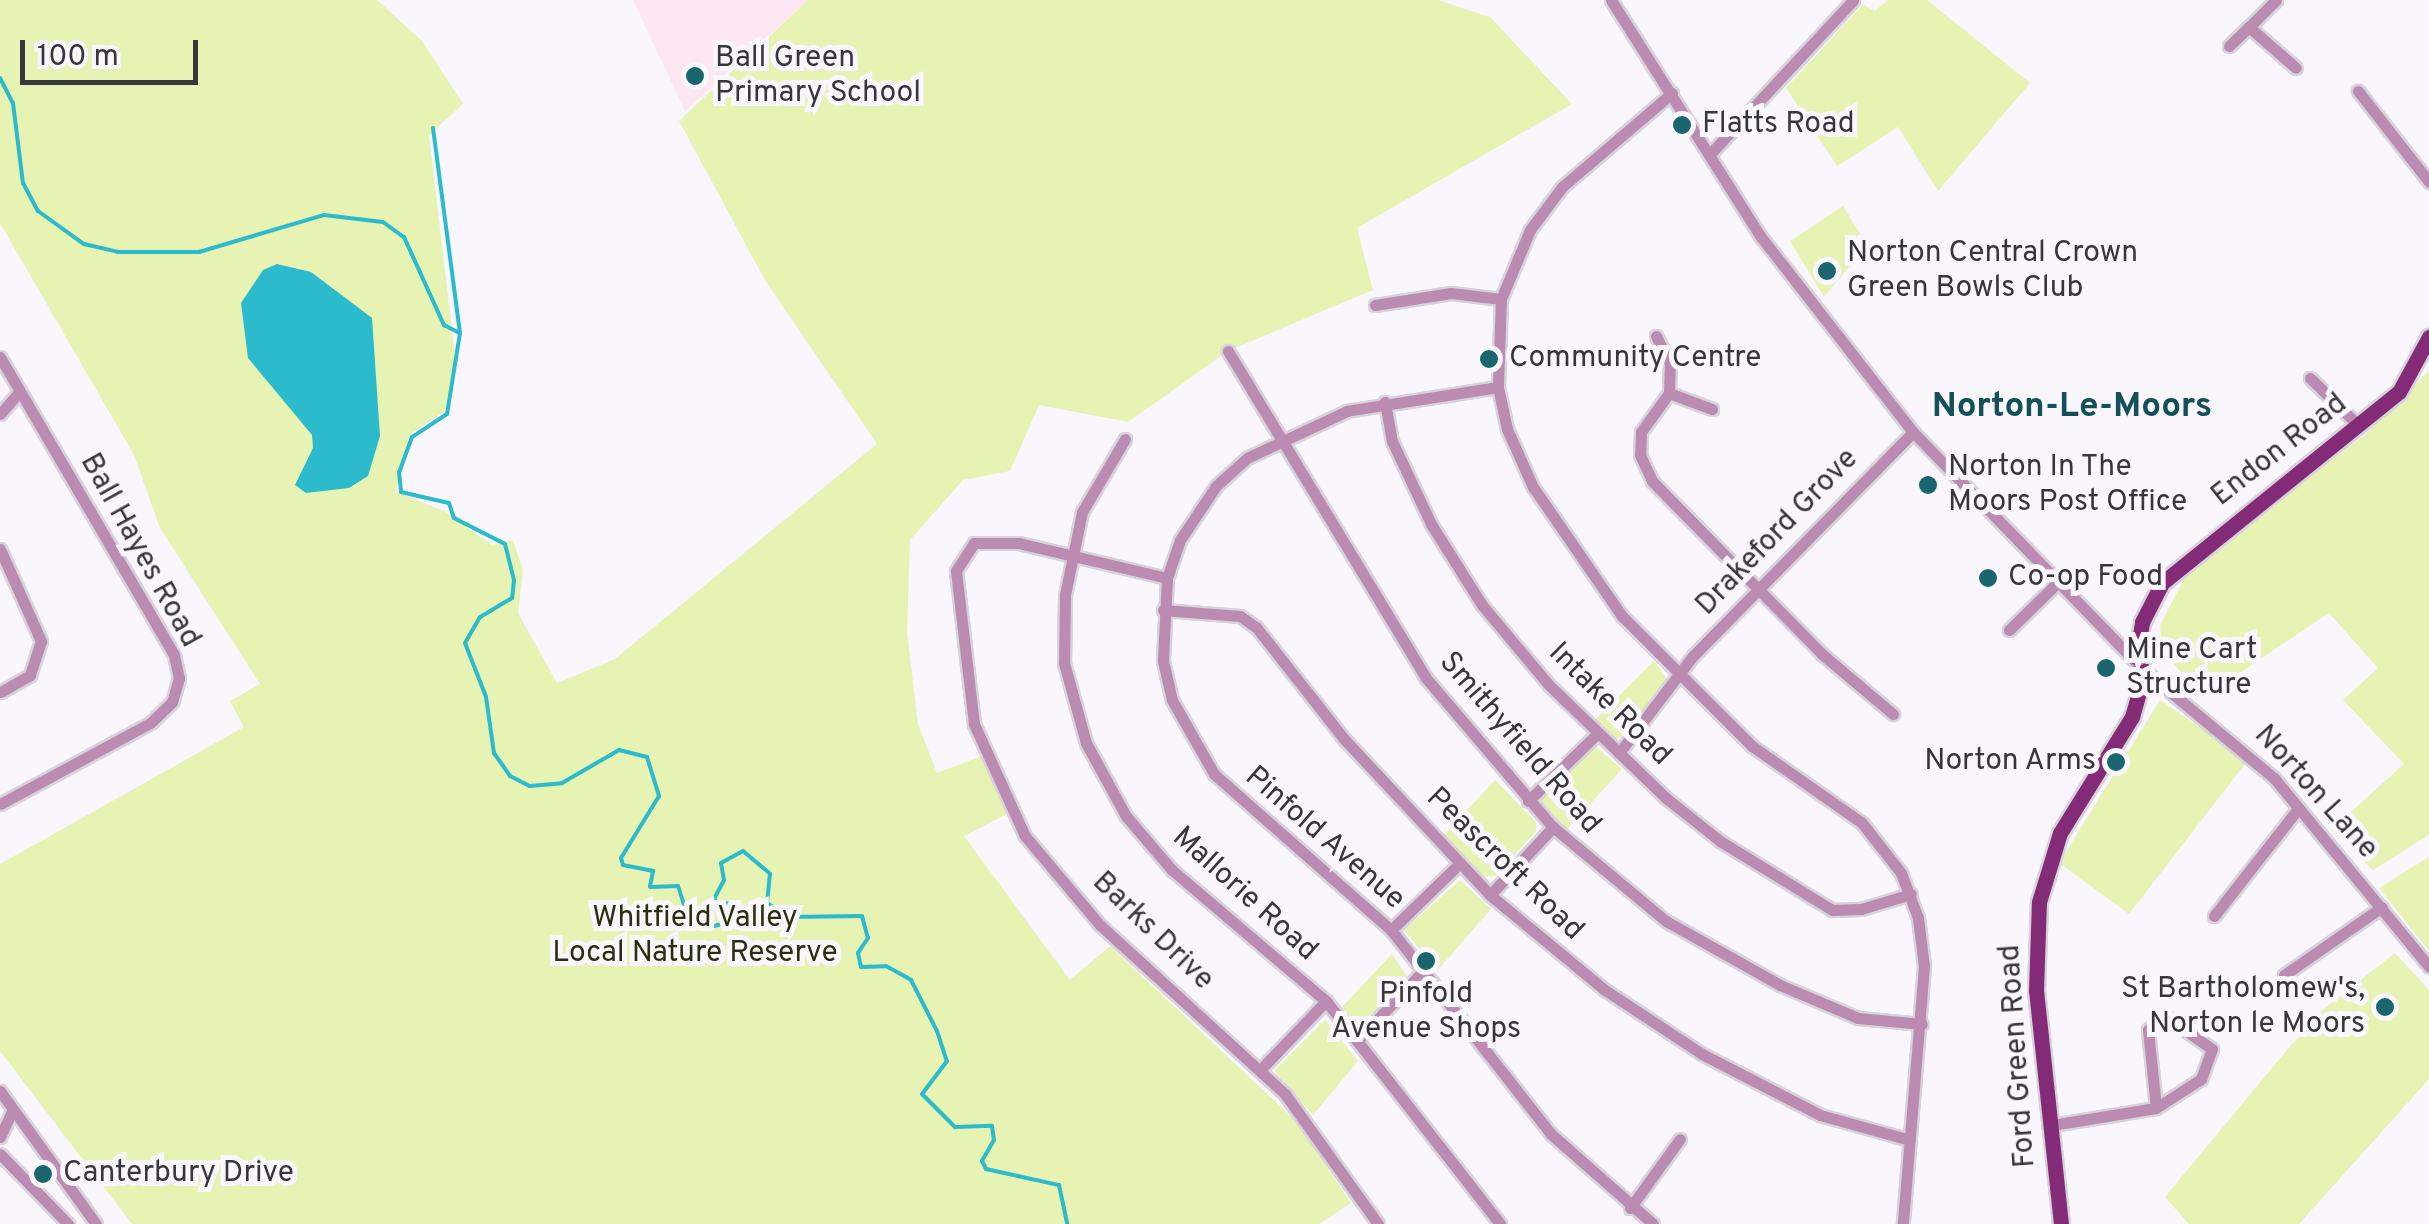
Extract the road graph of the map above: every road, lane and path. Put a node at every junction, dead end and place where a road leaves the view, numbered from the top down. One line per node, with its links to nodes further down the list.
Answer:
1 (1611, 0): 8 (street, Norton Lane)
2 (1853, 0): 9 (street)
3 (2276, 0): 4 (street)
4 (2249, 27): 5 (street); 6 (street)
5 (2229, 46)
6 (2296, 68)
7 (2358, 91): 10 (street)
8 (1672, 93): 9 (street, Norton Lane); 11 (street)
9 (1711, 153): 25 (street, Norton Lane)
10 (2429, 182)
11 (1501, 299): 12 (street); 18 (street)
12 (1374, 305)
13 (1656, 336): 20 (street)
14 (2429, 336): 24 (main road, Endon Road)
15 (1228, 351): 27 (street, Smithyfield Road)
16 (0, 357): 19 (street, Ball Hayes Road)
17 (2310, 378): 24 (street)
18 (1498, 387): 21 (street, Pinfold Avenue); 36 (street)
19 (20, 391): 23 (street); 42 (street, Ball Hayes Road)
20 (1669, 393): 22 (street); 32 (street)
21 (1385, 402): 27 (street, Pinfold Avenue); 39 (street, Intake Road)
22 (1712, 410)
23 (0, 414)
24 (2358, 425): 35 (main road, Endon Road)
25 (1913, 432): 31 (street, Norton Lane); 32 (street, Drakeford Grove)
26 (1124, 439): 29 (street, Mallorie Road)
27 (1278, 440): 30 (street, Pinfold Avenue); 41 (street, Smithyfield Road)
28 (0, 548): 37 (street)
29 (1072, 556): 30 (street, Barks Drive); 54 (street, Mallorie Road); 57 (street, Barks Drive)
30 (1167, 578): 33 (street, Pinfold Avenue)
31 (2055, 584): 34 (street); 35 (street, Norton Lane)
32 (1757, 591): 36 (street, Drakeford Grove); 38 (street)
33 (1163, 610): 45 (street, Peascroft Road); 50 (street, Pinfold Avenue)
34 (2009, 630)
35 (2140, 664): 43 (street, Norton Lane); 61 (main road, Ford Green Road)
36 (1683, 672): 40 (street, Drakeford Grove); 46 (street)
37 (0, 692)
38 (1893, 714)
39 (1598, 733): 40 (street, Intake Road); 41 (street)
40 (1619, 752): 46 (street, Intake Road)
41 (1528, 800): 44 (street, Smithyfield Road)
42 (0, 804)
43 (2298, 809): 48 (street, Norton Lane); 49 (street)
44 (1553, 827): 47 (street); 55 (street, Smithyfield Road)
45 (1460, 863): 47 (street, Peascroft Road); 50 (street)
46 (1911, 894): 55 (street)
47 (1490, 895): 64 (street, Peascroft Road)
48 (2382, 907): 51 (street, Norton Lane); 53 (street)
49 (2214, 916)
50 (1391, 930): 52 (street, Pinfold Avenue)
51 (2429, 967)
52 (1424, 970): 56 (street); 66 (street, Pinfold Avenue)
53 (2284, 975)
54 (1326, 1001): 56 (street, Mallorie Road); 57 (street)
55 (1922, 1024): 64 (street)
56 (1357, 1041): 70 (street, Mallorie Road)
57 (1261, 1069): 69 (street, Barks Drive)
58 (0, 1092): 60 (street)
59 (2156, 1108): 59 (street); 61 (street)
60 (12, 1111): 62 (street); 68 (street)
61 (2052, 1125): 73 (main road, Ford Green Road)
62 (0, 1137)
63 (1680, 1139): 66 (street)
64 (1910, 1140): 72 (street)
65 (0, 1154): 67 (street)
66 (1630, 1208): 71 (street, Pinfold Avenue)
67 (68, 1224)
68 (96, 1224)
69 (1378, 1224)
70 (1500, 1224)
71 (1652, 1224)
72 (1903, 1224)
73 (2061, 1224)

